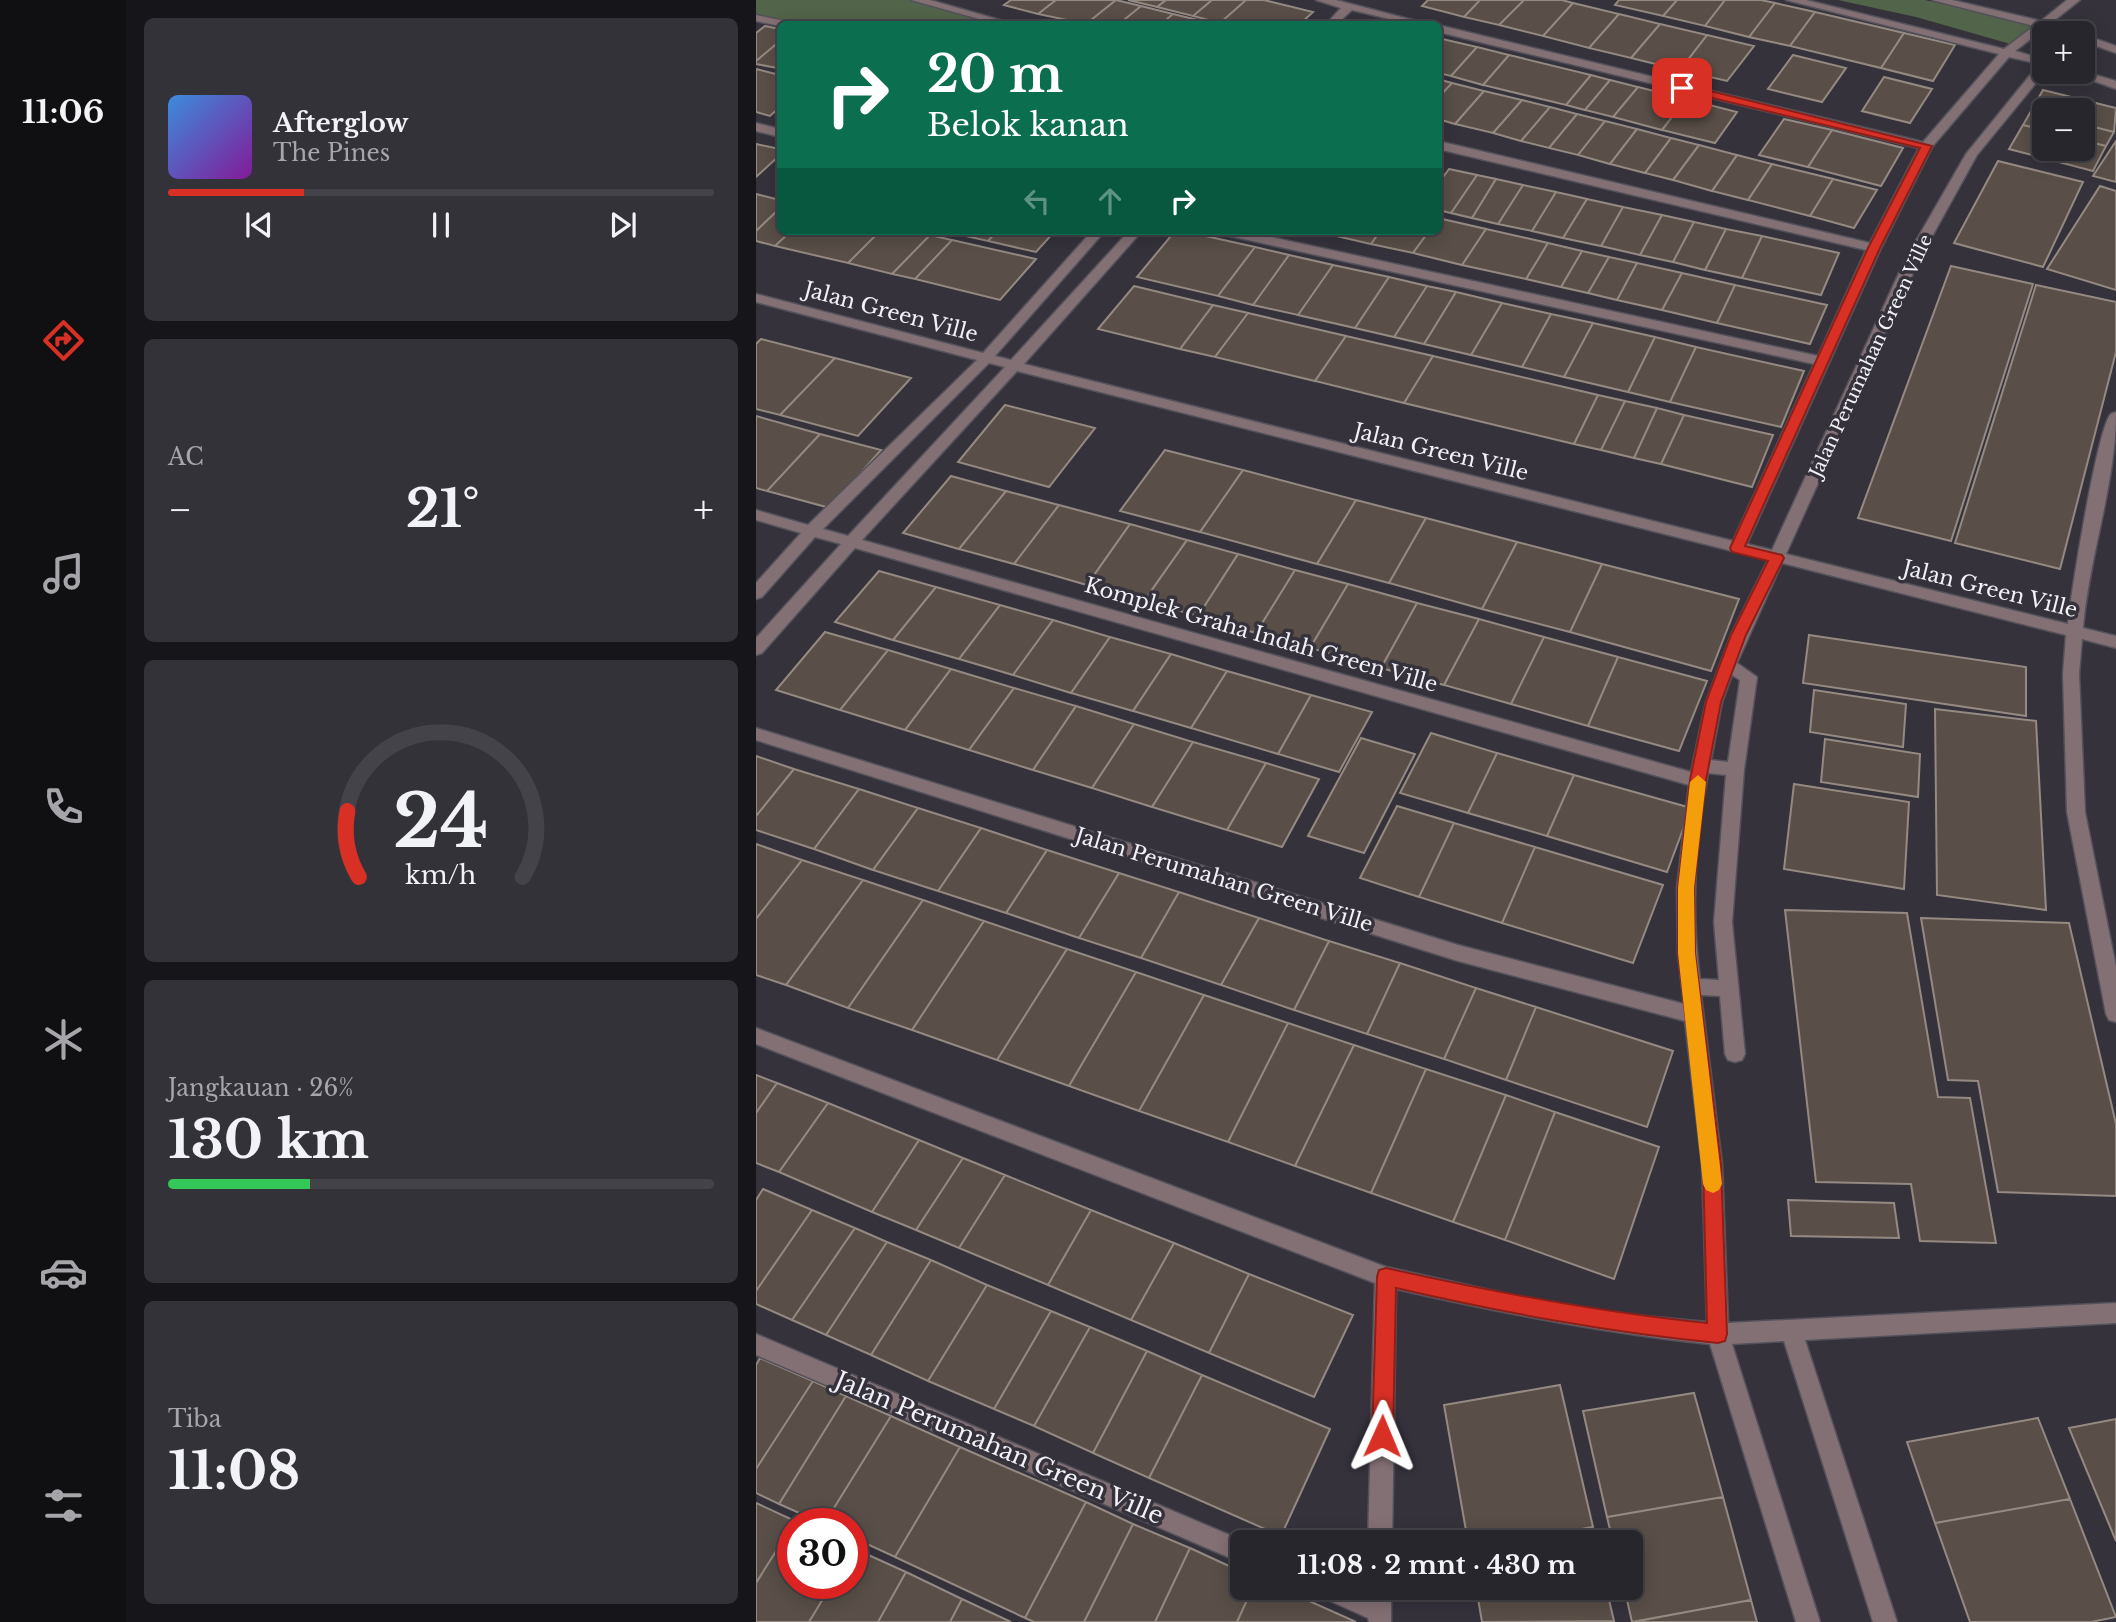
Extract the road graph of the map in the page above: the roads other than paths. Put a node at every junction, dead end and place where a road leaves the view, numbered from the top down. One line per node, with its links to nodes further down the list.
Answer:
1 (917, 0): 8 (street)
2 (1322, 0): 6 (street)
3 (1792, 0): 18 (street, Jalan Perumahan Green Ville)
4 (1938, 0): 13 (street)
5 (2074, 0): 11 (street, Jalan Perumahan Green Ville)
6 (1349, 7): 9 (street); 10 (street)
7 (756, 18): 12 (street)
8 (996, 21)
9 (1334, 21)
10 (1410, 21)
11 (2046, 21)
12 (777, 22)
13 (2032, 22)
14 (1442, 29): 26 (street)
15 (2032, 32): 18 (street, Jalan Perumahan Green Ville)
16 (2095, 42): 17 (street)
17 (2116, 50)
18 (2007, 52): 19 (street, Jalan Perumahan Green Ville); 26 (street, Jalan Perumahan Green Ville)
19 (2032, 59)
20 (2032, 78): 40 (street, Jalan Perumahan Green Ville)
21 (2095, 78): 22 (street)
22 (2116, 85)
23 (756, 127): 24 (street)
24 (777, 132)
25 (1442, 146): 30 (street)
26 (1926, 146): 30 (street, Jalan Perumahan Green Ville)
27 (1095, 235): 32 (street)
28 (1132, 235): 34 (street)
29 (1243, 235): 33 (street, Jalan Perumahan Green Ville)
30 (1874, 248): 33 (street, Jalan Perumahan Green Ville)
31 (756, 298): 32 (street, Jalan Green Ville)
32 (987, 358): 34 (street, Jalan Green Ville); 37 (street)
33 (1822, 361): 39 (street, Jalan Perumahan Green Ville)
34 (1016, 366): 38 (street); 39 (street, Jalan Green Ville)
35 (2116, 417): 42 (street)
36 (756, 515): 37 (street, Komplek Graha Indah Green Ville)
37 (812, 530): 38 (street, Komplek Graha Indah Green Ville); 41 (street)
38 (849, 541): 44 (street); 48 (street, Komplek Graha Indah Green Ville)
39 (1737, 548): 40 (street, Jalan Green Ville)
40 (1777, 558): 42 (street, Jalan Green Ville); 45 (street, Jalan Perumahan Green Ville)
41 (756, 593)
42 (2075, 632): 43 (street, Jalan Green Ville); 51 (street)
43 (2116, 642)
44 (756, 649)
45 (1728, 665): 47 (street); 48 (street, Jalan Perumahan Green Ville)
46 (756, 733): 52 (street, Jalan Perumahan Green Ville)
47 (1735, 770): 48 (street, Komplek Graha Indah Green Ville); 50 (street)
48 (1700, 773): 49 (street, Jalan Perumahan Green Ville)
49 (1691, 987): 50 (street); 52 (street, Jalan Perumahan Green Ville)
50 (1727, 988): 54 (street)
51 (2116, 1014)
52 (1695, 1015): 58 (street, Jalan Perumahan Green Ville)
53 (756, 1036): 55 (street)
54 (1735, 1054)
55 (1386, 1277): 58 (street); 60 (street)
56 (2116, 1313): 57 (street)
57 (1791, 1330): 58 (street); 65 (street)
58 (1718, 1334): 64 (street, Jalan Perumahan Green Ville)
59 (756, 1344): 61 (street, Jalan Perumahan Green Ville)
60 (1380, 1530)
61 (1230, 1547)
62 (1362, 1600): 63 (street)
63 (1379, 1606)
64 (1808, 1622)
65 (1885, 1622)

